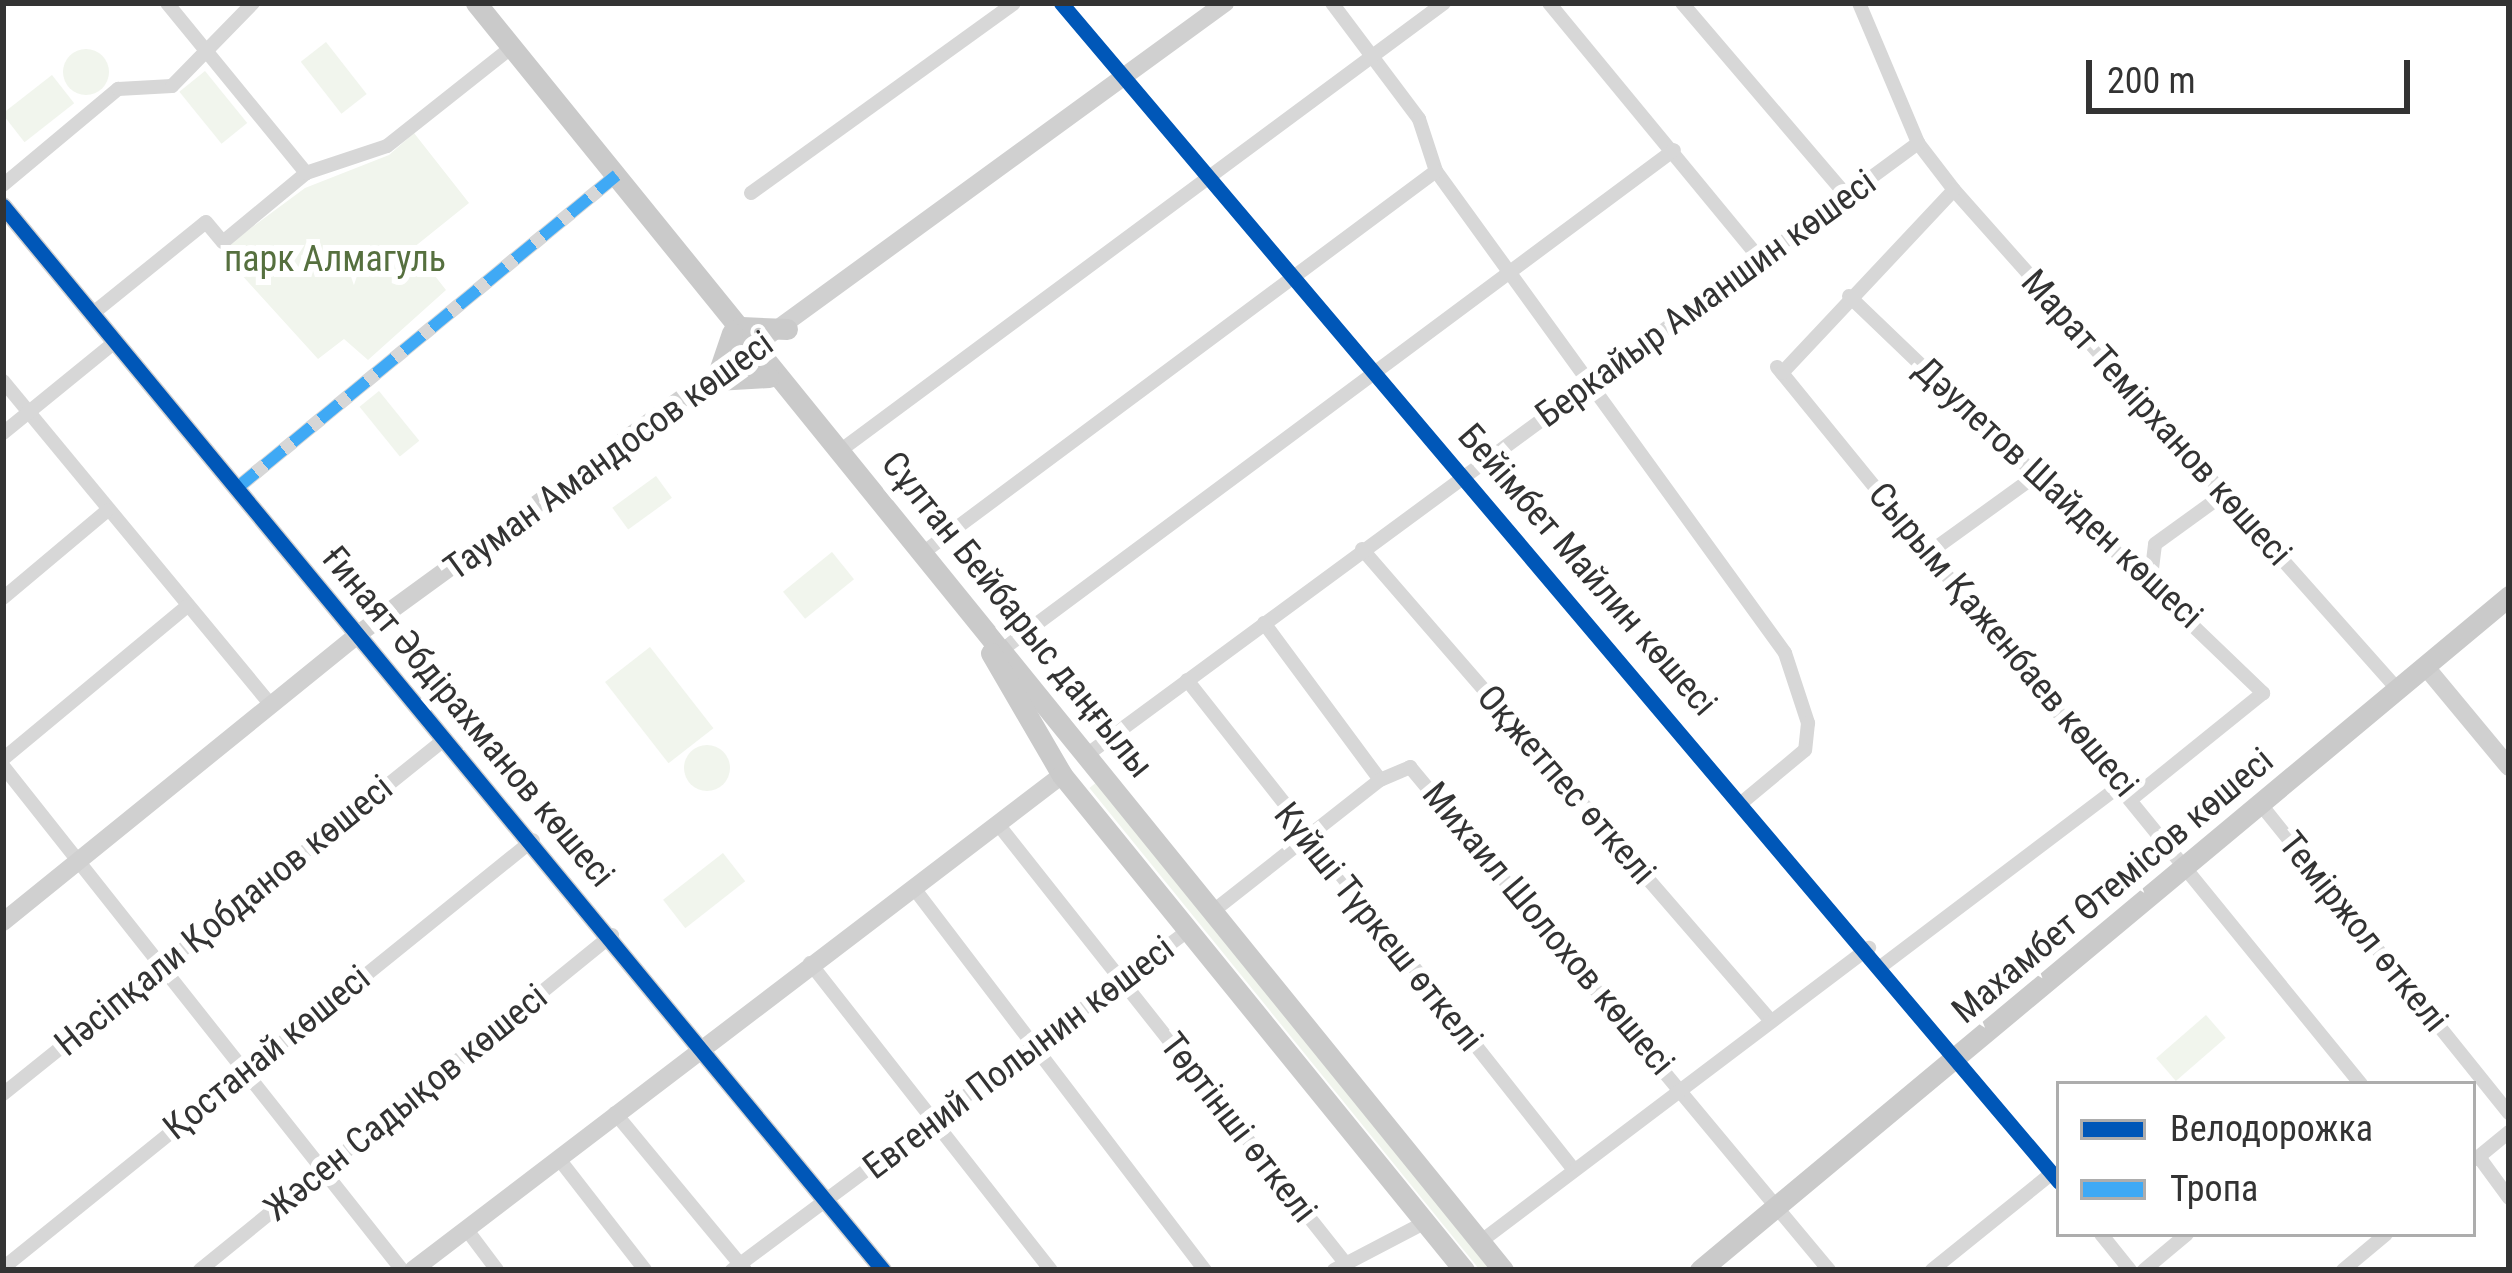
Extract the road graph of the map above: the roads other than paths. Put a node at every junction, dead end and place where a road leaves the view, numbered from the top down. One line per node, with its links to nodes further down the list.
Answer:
1 (167, 3): 14 (street)
2 (253, 3): 14 (street)
3 (462, 3): 13 (main road, Сұлтан Бейбарыс даңғылы)
4 (476, 3): 13 (main road, Сұлтан Бейбарыс даңғылы)
5 (1014, 3): 25 (street)
6 (1061, 3): 16 (street, Бейімбет Майлин көшесі)
7 (1225, 3): 16 (street, Тауман Амандосов көшесі)
8 (1332, 3): 15 (street)
9 (1444, 3): 15 (street)
10 (1549, 3): 18 (street)
11 (1682, 3): 26 (street)
12 (1859, 3): 17 (street, Марат Темірханов көшесі)
13 (508, 50): 20 (street); 21 (main road, Сұлтан Бейбарыс даңғылы)
14 (206, 52): 20 (street); 23 (street)
15 (1373, 57): 19 (street); 22 (street)
16 (1124, 81): 22 (street, Бейімбет Майлин көшесі); 33 (street, Тауман Амандосов көшесі)
17 (1918, 143): 24 (street, Марат Темірханов көшесі); 26 (street, Беркайыр Аманшин көшесі)
18 (1674, 150): 28 (street); 29 (street)
19 (1436, 170): 29 (street); 30 (street)
20 (306, 173): 32 (street)
21 (613, 178): 34 (main road, Сұлтан Бейбарыс даңғылы); 47 (street)
22 (1208, 182): 30 (street, Бейімбет Майлин көшесі); 44 (street)
23 (3, 185)
24 (1954, 190): 31 (street); 48 (street, Марат Темірханов көшесі)
25 (752, 193)
26 (1847, 196): 28 (street, Беркайыр Аманшин көшесі)
27 (3, 206): 32 (street, Ғинаят Әбдірахманов көшесі)
28 (1762, 261): 41 (street, Беркайыр Аманшин көшесі)
29 (1508, 266): 37 (street); 41 (street)
30 (1292, 277): 37 (street, Бейімбет Майлин көшесі); 51 (street)
31 (1849, 296): 45 (street, Дәулетов Шайден көшесі); 52 (street, Сырым Қаженбаев көшесі)
32 (92, 314): 35 (street, Ғинаят Әбдірахманов көшесі)
33 (787, 329): 34 (main road); 36 (street, Тауман Амандосов көшесі); 38 (main road)
34 (736, 330): 36 (main road, Сұлтан Бейбарыс даңғылы); 39 (main road)
35 (115, 342): 42 (street); 47 (street, Ғинаят Әбдірахманов көшесі)
36 (755, 353): 38 (main road, Сұлтан Бейбарыс даңғылы); 39 (street, Тауман Амандосов көшесі)
37 (1373, 371): 46 (street, Бейімбет Майлин көшесі); 59 (street)
38 (772, 374): 39 (main road); 44 (main road, Сұлтан Бейбарыс даңғылы); 66 (main road, Сұлтан Бейбарыс даңғылы)
39 (716, 380): 58 (street, Тауман Амандосов көшесі)
40 (3, 381): 42 (street)
41 (1590, 381): 46 (street, Беркайыр Аманшин көшесі); 74 (street)
42 (28, 412): 43 (street); 49 (street)
43 (3, 433)
44 (841, 451): 51 (main road, Сұлтан Бейбарыс даңғылы)
45 (2042, 472): 52 (street); 53 (street, Дәулетов Шайден көшесі)
46 (1467, 475): 50 (street, Беркайыр Аманшин көшесі); 74 (street, Бейімбет Майлин көшесі)
47 (237, 488): 58 (street, Ғинаят Әбдірахманов көшесі)
48 (2224, 494): 53 (street); 62 (street, Марат Темірханов көшесі)
49 (108, 510): 55 (street); 56 (street)
50 (1362, 549): 57 (street, Беркайыр Аманшин көшесі); 91 (street, Оқжетпес өткелі)
51 (924, 552): 59 (main road, Сұлтан Бейбарыс даңғылы)
52 (1930, 552): 72 (street, Сырым Қаженбаев көшесі)
53 (2151, 577): 73 (street, Дәулетов Шайден көшесі)
54 (2509, 596): 60 (main road, Махамбет Өтемісов көшесі)
55 (3, 598)
56 (187, 606): 63 (street); 68 (street)
57 (1264, 623): 61 (street, Беркайыр Аманшин көшесі); 71 (street, Михаил Шолохов көшесі)
58 (357, 634): 63 (street, Тауман Амандосов көшесі); 65 (street, Ғинаят Әбдірахманов көшесі)
59 (1003, 649): 64 (main road, Сұлтан Бейбарыс даңғылы)
60 (2425, 666): 62 (main road, Махамбет Өтемісов көшесі); 69 (street)
61 (1187, 680): 67 (street, Беркайыр Аманшин көшесі); 77 (street, Күйші Түркеш өткелі)
62 (2398, 690): 75 (main road, Махамбет Өтемісов көшесі)
63 (270, 704): 79 (street, Тауман Амандосов көшесі)
64 (1067, 732): 66 (main road); 67 (main road, Сұлтан Бейбарыс даңғылы)
65 (445, 739): 78 (street, Ғинаят Әбдірахманов көшесі); 89 (street, Нәсіпқали Қобданов көшесі)
66 (1047, 749): 70 (main road, Сұлтан Бейбарыс даңғылы)
67 (1088, 754): 82 (main road, Сұлтан Бейбарыс даңғылы)
68 (3, 762): 79 (street)
69 (2509, 767)
70 (1062, 775): 76 (street); 84 (main road, Сұлтан Бейбарыс даңғылы)
71 (1380, 780): 77 (street); 97 (street, Михаил Шолохов көшесі)
72 (2122, 784): 73 (street, Сырым Қаженбаев көшесі); 88 (street)
73 (2133, 798): 80 (street, Сырым Қаженбаев көшесі)
74 (1745, 800): 86 (street, Бейімбет Майлин көшесі)
75 (2262, 806): 80 (main road, Махамбет Өтемісов көшесі); 100 (street, Теміржол өткелі)
76 (997, 823): 81 (street); 90 (street, Төртінші өткелі)
77 (1306, 839): 82 (street); 106 (street, Күйші Түркеш өткелі)
78 (532, 840): 85 (street, Ғинаят Әбдірахманов көшесі); 95 (street, Қостанай көшесі)
79 (77, 861): 83 (street, Тауман Амандосов көшесі); 89 (street)
80 (2189, 866): 94 (main road, Махамбет Өтемісов көшесі); 96 (street, Сырым Қаженбаев көшесі)
81 (913, 886): 87 (street); 93 (street)
82 (1212, 912): 116 (main road, Сұлтан Бейбарыс даңғылы)
83 (3, 922)
84 (1189, 930): 90 (street, Евгений Полынин көшесі); 111 (main road, Сұлтан Бейбарыс даңғылы)
85 (612, 935): 92 (street, Ғинаят Әбдірахманов көшесі); 105 (street, Жәсен Садықов көшесі)
86 (1869, 948): 88 (street, Бейімбет Майлин көшесі); 91 (street)
87 (810, 964): 92 (street); 101 (street)
88 (1882, 964): 94 (street, Бейімбет Майлин көшесі)
89 (159, 966): 95 (street); 98 (street, Нәсіпқали Қобданов көшесі)
90 (1122, 981): 93 (street, Евгений Полынин көшесі); 117 (street, Төртінші өткелі)
91 (1771, 1022): 97 (street)
92 (704, 1043): 99 (street); 109 (street, Ғинаят Әбдірахманов көшесі)
93 (1036, 1048): 101 (street, Евгений Полынин көшесі); 127 (street)
94 (1958, 1058): 107 (street, Бейімбет Майлин көшесі); 110 (main road, Махамбет Өтемісов көшесі)
95 (243, 1071): 105 (street); 118 (street, Қостанай көшесі)
96 (2359, 1081)
97 (1684, 1089): 106 (street); 110 (street, Михаил Шолохов көшесі)
98 (3, 1094)
99 (615, 1113): 103 (street); 119 (street)
100 (2509, 1113)
101 (936, 1124): 109 (street, Евгений Полынин көшесі); 126 (street)
102 (2509, 1132): 104 (street)
103 (559, 1159): 112 (street); 124 (street)
104 (2476, 1160): 108 (street)
105 (325, 1170): 120 (street, Жәсен Садықов көшесі); 121 (street)
106 (1574, 1170): 116 (street)
107 (2055, 1178): 132 (street)
108 (2509, 1198)
109 (828, 1202): 119 (street, Евгений Полынин көшесі); 125 (street, Ғинаят Әбдірахманов көшесі)
110 (1778, 1206): 130 (main road, Махамбет Өтемісов көшесі); 131 (street, Михаил Шолохов көшесі)
111 (1426, 1222): 117 (street); 128 (main road, Сұлтан Бейбарыс даңғылы)
112 (466, 1230): 122 (street); 123 (street)
113 (2103, 1237): 133 (street)
114 (2183, 1237): 134 (street)
115 (2382, 1237): 135 (street)
116 (1480, 1242): 129 (main road, Сұлтан Бейбарыс даңғылы)
117 (1340, 1267)
118 (3, 1268)
119 (739, 1268)
120 (200, 1270)
121 (402, 1270)
122 (413, 1270)
123 (497, 1270)
124 (645, 1270)
125 (883, 1270)
126 (1051, 1270)
127 (1205, 1270)
128 (1465, 1270)
129 (1503, 1270)
130 (1700, 1270)
131 (1829, 1270)
132 (1932, 1270)
133 (2130, 1270)
134 (2144, 1270)
135 (2343, 1270)

